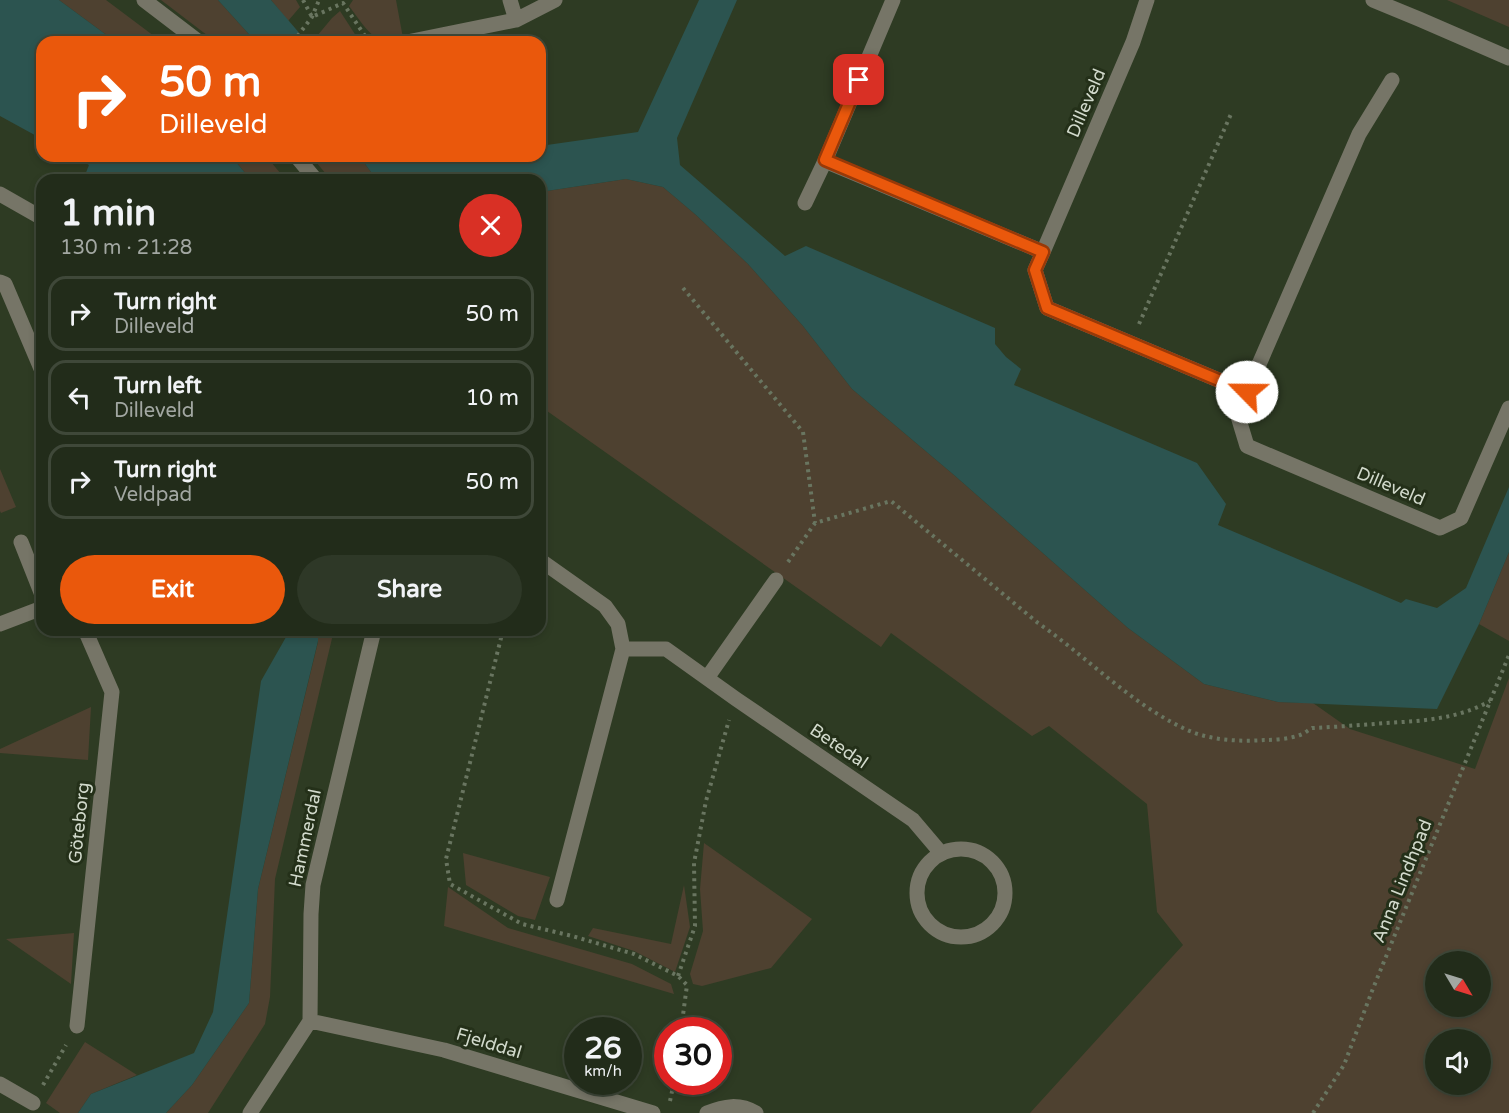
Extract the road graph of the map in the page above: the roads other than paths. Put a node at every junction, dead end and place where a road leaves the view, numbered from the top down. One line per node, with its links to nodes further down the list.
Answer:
1 (144, 0): 8 (street)
2 (510, 0): 7 (street)
3 (555, 0): 7 (street)
4 (893, 0): 12 (street)
5 (1147, 0): 18 (street, Dilleveld)
6 (1373, 0): 10 (street)
7 (516, 20): 9 (street)
8 (191, 36)
9 (437, 36)
10 (1509, 58)
11 (1392, 80): 21 (street, Dilleveld)
12 (825, 160): 16 (street); 18 (street)
13 (301, 162): 14 (street)
14 (311, 174)
15 (0, 194): 17 (street)
16 (805, 203)
17 (36, 215)
18 (1043, 252): 21 (street, Dilleveld)
19 (0, 282): 20 (street)
20 (36, 357)
21 (1247, 392): 22 (street, Dilleveld)
22 (1509, 408)
23 (21, 542): 25 (street)
24 (546, 564): 31 (street)
25 (36, 579)
26 (776, 580): 32 (street)
27 (36, 610): 28 (street)
28 (0, 624)
29 (88, 636): 36 (street, Göteborg)
30 (373, 636): 35 (street, Hammerdal)
31 (623, 649): 32 (street, Betedal); 34 (street)
32 (708, 678): 33 (street, Betedal)
33 (941, 853): 33 (street)
34 (558, 900)
35 (310, 1021): 39 (street); 40 (street, Fjelddal)
36 (77, 1026)
37 (0, 1084): 38 (street)
38 (33, 1102)
39 (250, 1113)
40 (653, 1113)
41 (707, 1113): 42 (street)
42 (756, 1113)

